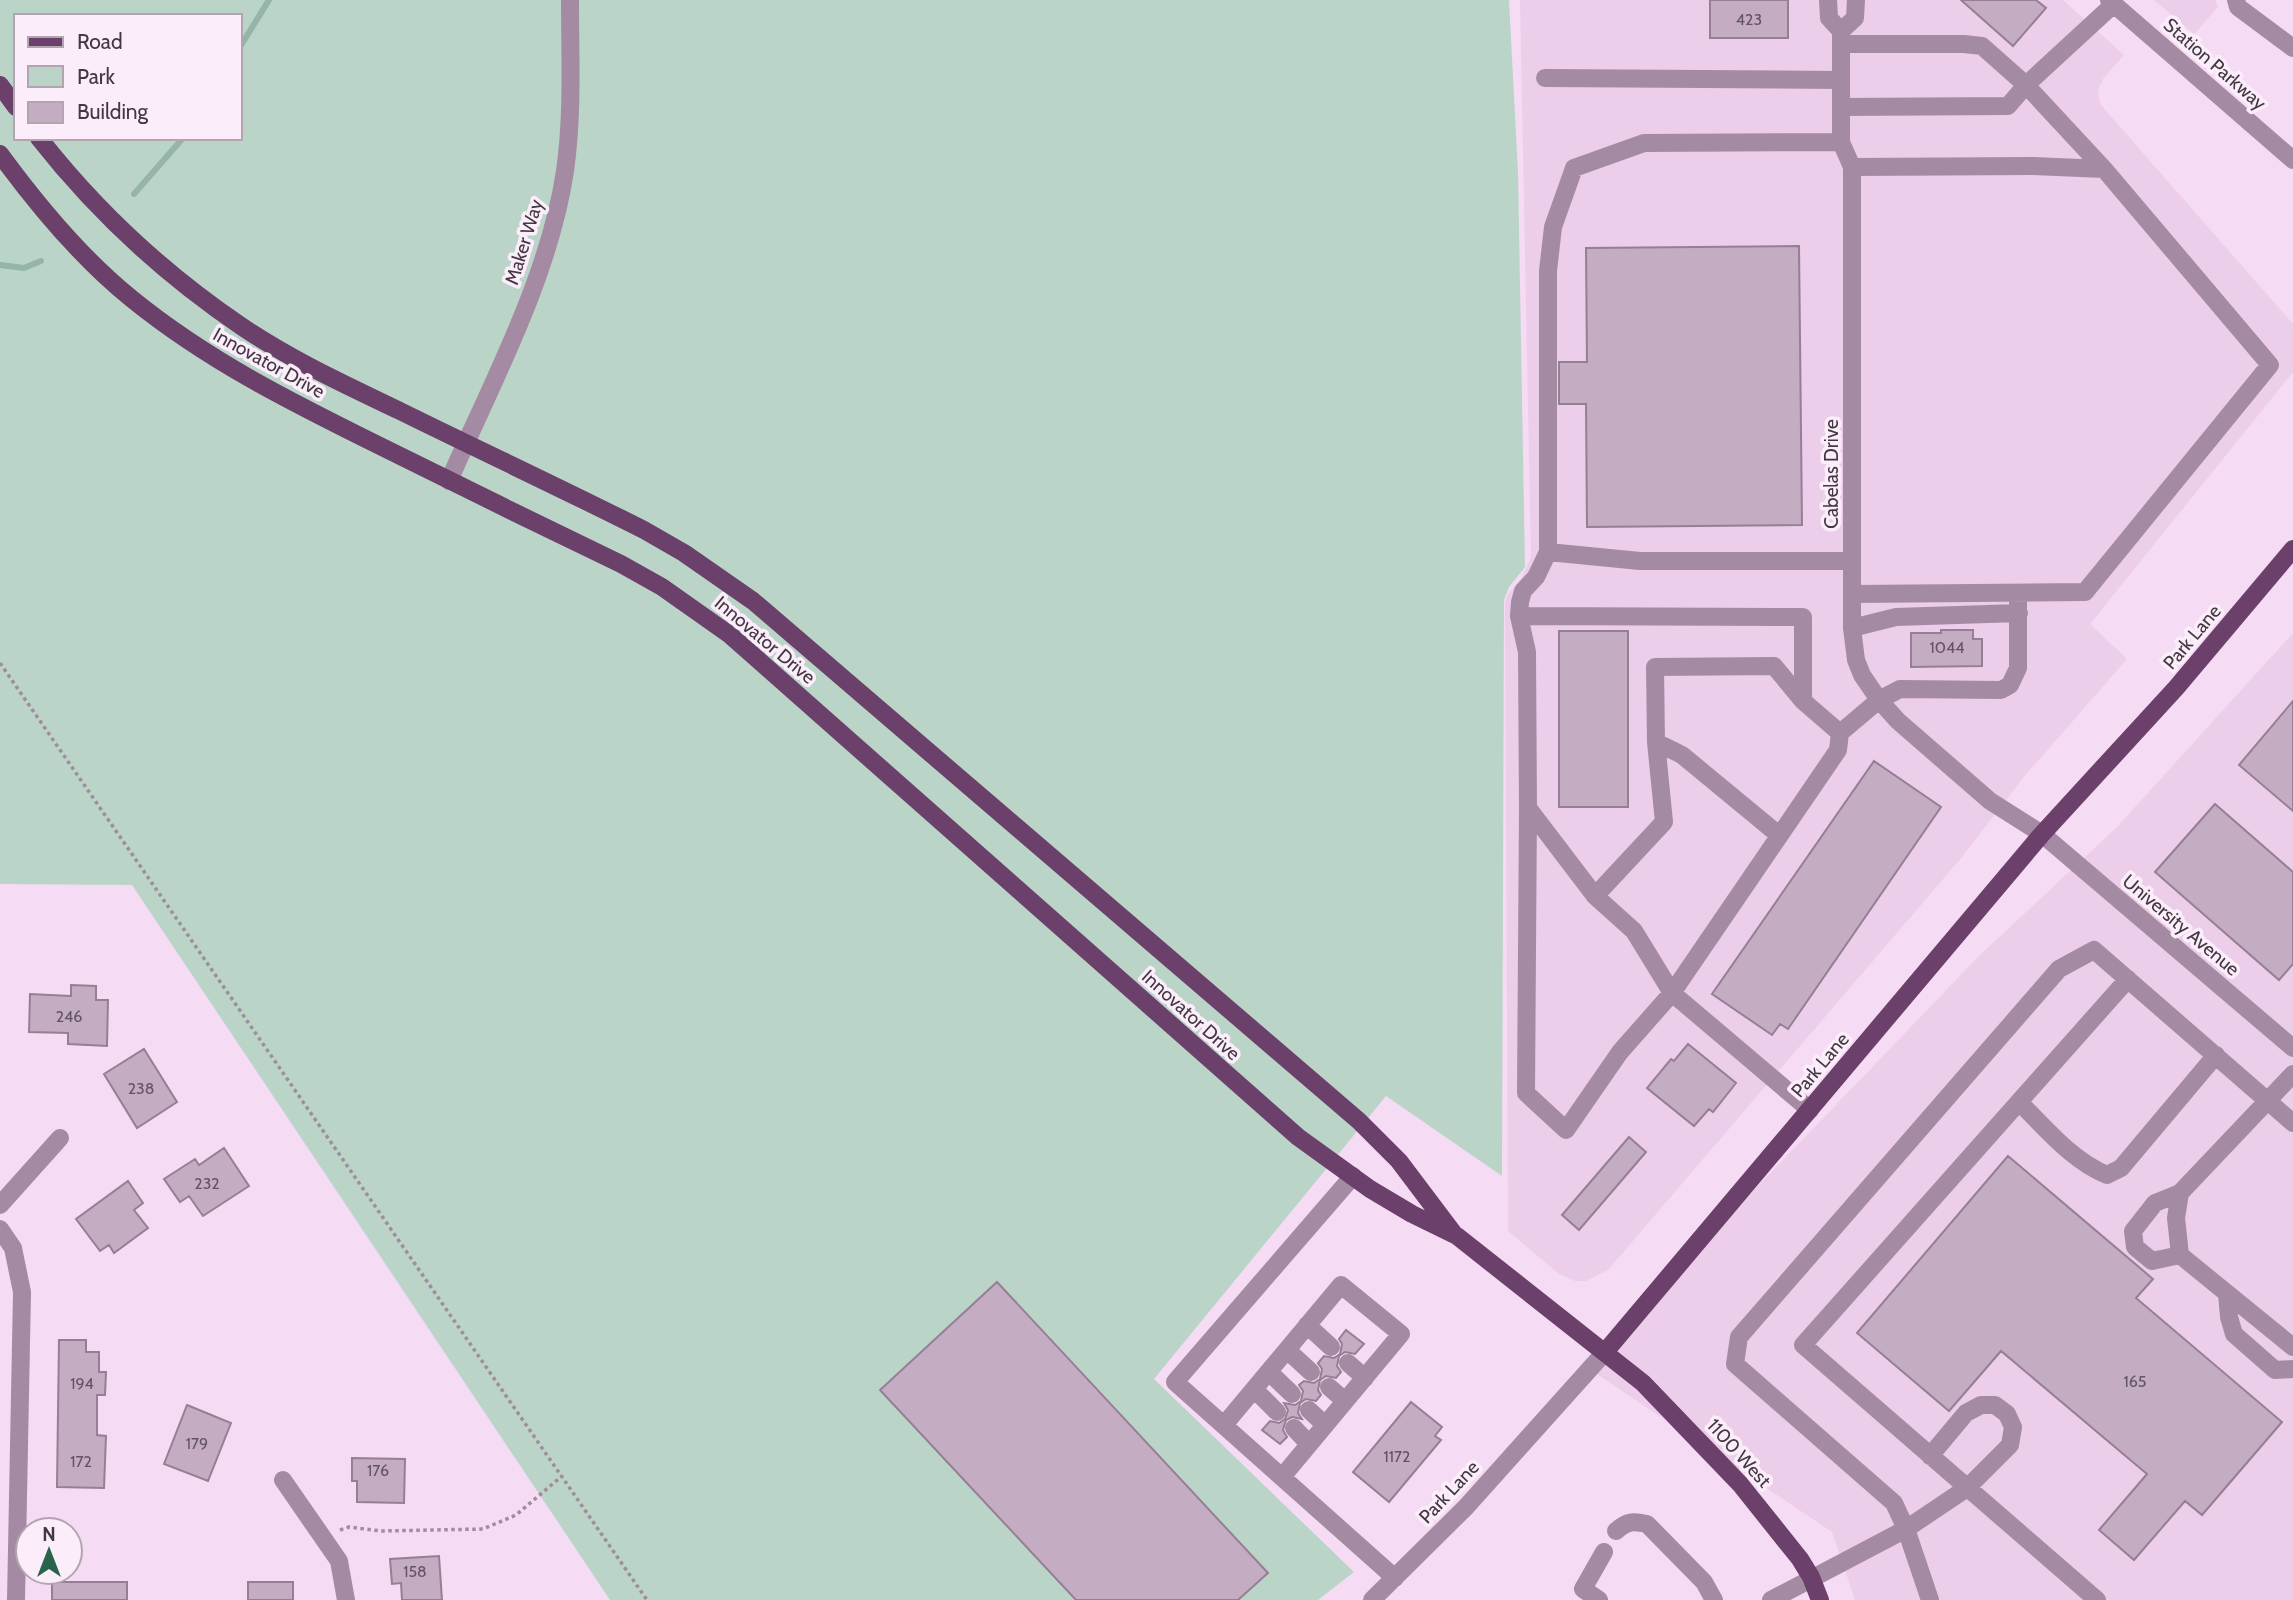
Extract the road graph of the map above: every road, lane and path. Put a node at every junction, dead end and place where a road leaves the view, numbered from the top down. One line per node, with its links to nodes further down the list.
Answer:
1 (570, 0): 20 (street, Maker Way)
2 (1828, 0): 6 (street, Cabelas Drive)
3 (1856, 0): 6 (street, Cabelas Drive)
4 (2236, 0): 7 (street)
5 (2111, 2): 11 (street); 17 (street, Station Parkway)
6 (1841, 37): 9 (street, Cabelas Drive); 11 (street)
7 (2293, 48)
8 (1545, 78): 9 (street)
9 (1841, 80): 13 (street, Cabelas Drive)
10 (0, 85): 12 (main road)
11 (2026, 85): 13 (street); 19 (street)
12 (14, 104)
13 (1841, 107): 15 (street, Cabelas Drive)
14 (41, 140): 20 (main road, Innovator Drive)
15 (1841, 142): 18 (street, Cabelas Drive); 23 (street)
16 (0, 154): 21 (main road, Innovator Drive)
17 (2293, 160)
18 (1852, 167): 19 (street); 24 (street, Cabelas Drive)
19 (2104, 169): 25 (street)
20 (465, 443): 21 (street, Maker Way); 53 (main road, Innovator Drive)
21 (449, 481): 49 (main road, Innovator Drive)
22 (2293, 549): 36 (main road, Park Lane)
23 (1548, 552): 24 (street); 28 (street)
24 (1852, 561): 26 (street, Cabelas Drive)
25 (2018, 593): 26 (street); 27 (street)
26 (1852, 594): 29 (street, Cabelas Drive)
27 (2019, 613): 29 (street); 32 (street)
28 (1519, 616): 31 (street); 35 (street)
29 (1852, 628): 32 (street, Cabelas Drive)
30 (0, 663): 77 (path)
31 (1803, 701): 33 (street); 34 (street)
32 (1879, 701): 33 (street); 36 (street, Cabelas Drive)
33 (1840, 733): 37 (street)
34 (1656, 742): 37 (street); 38 (street)
35 (1528, 808): 38 (street); 40 (street)
36 (2042, 834): 41 (street, University Avenue); 46 (main road, Park Lane)
37 (1779, 835): 40 (street)
38 (1595, 896): 40 (street)
39 (2128, 979): 42 (street); 45 (street); 81 (street)
40 (1672, 993): 46 (street)
41 (2293, 1048)
42 (2216, 1055): 44 (street); 45 (street)
43 (2293, 1074): 44 (street)
44 (2269, 1100): 47 (street); 50 (street)
45 (2019, 1102): 76 (street)
46 (1810, 1110): 60 (main road, Park Lane)
47 (2293, 1122)
48 (60, 1138): 51 (street)
49 (1353, 1176): 53 (main road, Innovator Drive); 72 (street)
50 (2180, 1193): 54 (street); 54 (street)
51 (0, 1205)
52 (0, 1229): 87 (street)
53 (1457, 1236): 60 (main road, Innovator Drive)
54 (2180, 1255): 55 (street)
55 (2228, 1293): 57 (street); 62 (street)
56 (1307, 1325): 58 (street); 59 (street); 65 (street)
57 (2293, 1347)
58 (1331, 1348)
59 (1287, 1350): 63 (street); 64 (street)
60 (1605, 1352): 85 (main road, 1100 West); 86 (street, Park Lane)
61 (1348, 1363): 65 (street)
62 (2293, 1369)
63 (1269, 1371): 67 (street); 68 (street)
64 (1311, 1371)
65 (1365, 1378): 69 (street)
66 (1329, 1387): 69 (street)
67 (1254, 1389): 71 (street); 72 (street)
68 (1292, 1394)
69 (1345, 1401): 73 (street)
70 (1309, 1410): 73 (street)
71 (1277, 1412)
72 (1224, 1425): 78 (street)
73 (1325, 1425): 75 (street)
74 (1294, 1428): 75 (street)
75 (1310, 1444): 78 (street)
76 (1930, 1456): 80 (street); 80 (street)
77 (562, 1476): 83 (path); 89 (path)
78 (1282, 1477): 86 (street)
79 (283, 1480): 83 (street)
80 (1967, 1488): 81 (street); 96 (street)
81 (1906, 1529): 85 (street); 95 (street)
82 (1616, 1531): 92 (street)
83 (324, 1539): 88 (street)
84 (1604, 1552): 91 (street)
85 (1811, 1577): 93 (street); 94 (main road, 1100 West)
86 (1395, 1578): 90 (street, Park Lane)
87 (16, 1600)
88 (346, 1600)
89 (647, 1600)
90 (1372, 1600)
91 (1599, 1600)
92 (1714, 1600)
93 (1771, 1600)
94 (1820, 1600)
95 (1930, 1600)
96 (2097, 1600)

